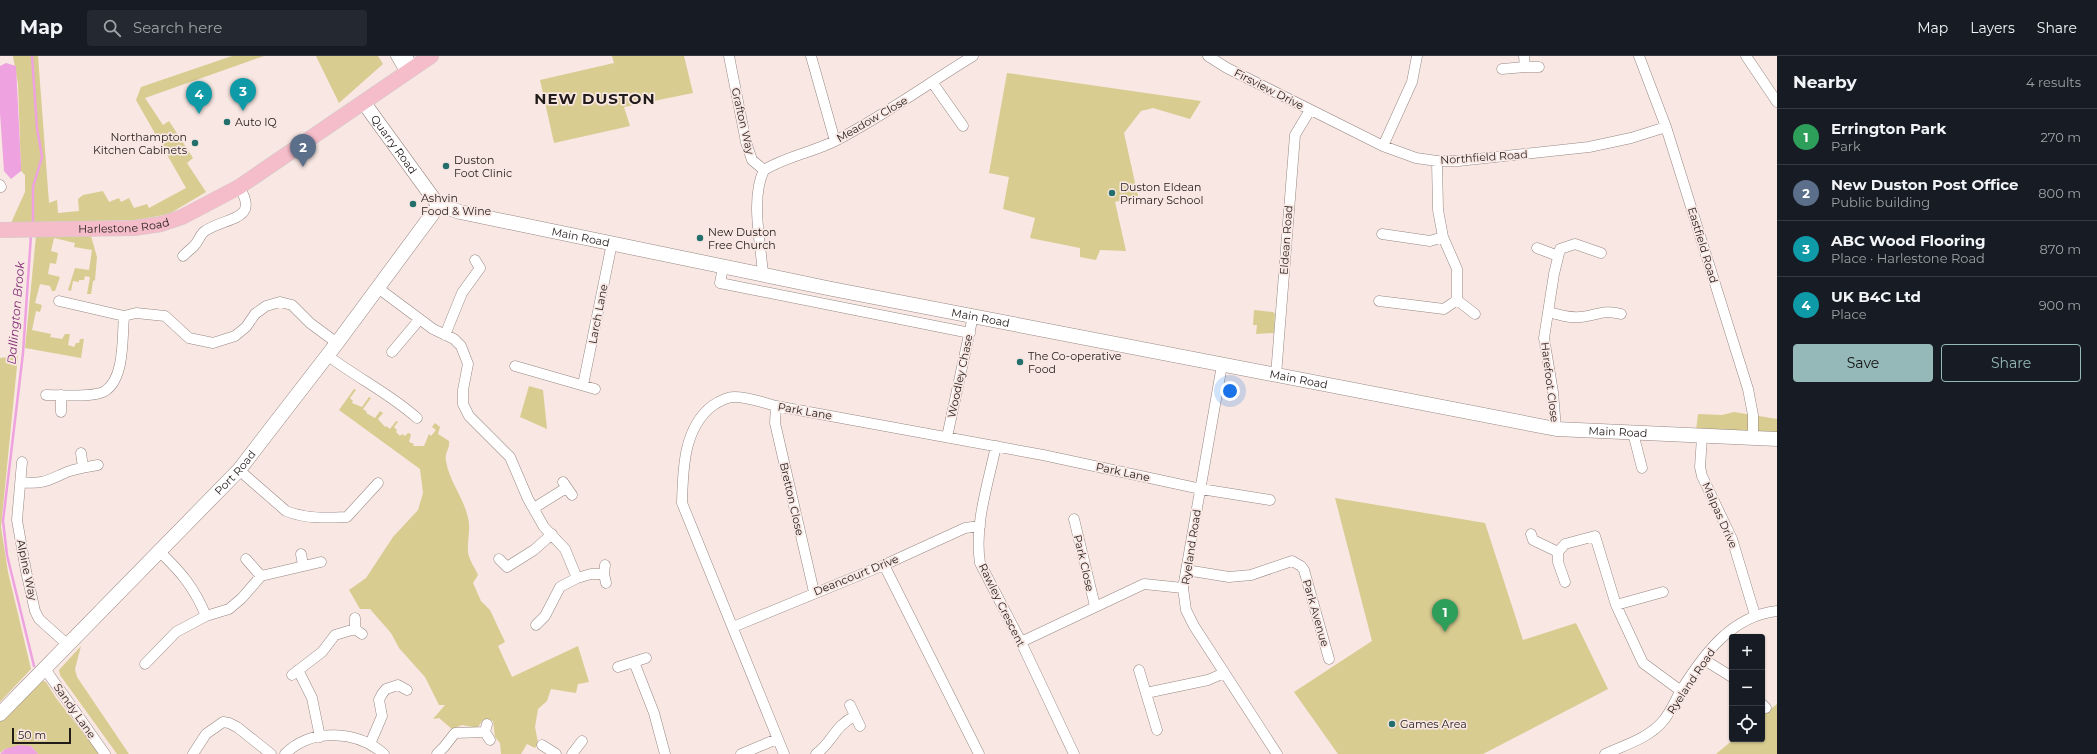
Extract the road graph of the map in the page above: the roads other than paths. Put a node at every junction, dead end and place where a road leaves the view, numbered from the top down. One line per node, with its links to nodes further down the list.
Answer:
1 (396, 56): 11 (street)
2 (431, 56): 11 (main road, Harlestone Road)
3 (729, 56): 24 (street, Grafton Way)
4 (811, 56): 21 (street)
5 (973, 56): 15 (street, Meadow Close)
6 (1208, 56): 18 (street, Firsview Drive)
7 (1417, 56): 22 (street)
8 (1524, 56): 12 (street)
9 (1639, 56): 20 (street, Eastfield Road)
10 (1746, 56): 16 (street)
11 (408, 66): 17 (main road, Harlestone Road)
12 (1525, 67): 13 (street); 14 (street)
13 (1539, 67)
14 (1502, 69)
15 (932, 82): 19 (street); 21 (street, Meadow Close)
16 (1777, 102)
17 (364, 103): 25 (main road, Harlestone Road); 26 (street, Quarry Road)
18 (1310, 110): 22 (street, Northfield Road); 57 (street, Eldean Road)
19 (963, 126)
20 (1666, 127): 23 (street, Northfield Road); 69 (street, Eastfield Road)
21 (835, 141): 24 (street, Meadow Close)
22 (1383, 146): 23 (street, Northfield Road)
23 (1437, 161): 29 (street)
24 (764, 170): 37 (street)
25 (238, 187): 27 (main road, Harlestone Road); 33 (street)
26 (439, 205): 30 (street, Main Road); 39 (street, Port Road)
27 (0, 230)
28 (1382, 234): 29 (street)
29 (1443, 237): 40 (street)
30 (612, 243): 36 (street, Main Road); 58 (street, Larch Lane)
31 (1537, 248): 34 (street)
32 (1601, 252): 34 (street)
33 (183, 256)
34 (1558, 256): 44 (street, Harefoot Close)
35 (481, 267): 51 (street)
36 (723, 267): 37 (street, Main Road); 43 (street, Main Road)
37 (763, 275): 38 (street, Main Road)
38 (823, 287): 43 (street); 48 (street, Main Road)
39 (378, 288): 49 (street); 52 (street, Port Road)
40 (1457, 300): 41 (street); 45 (street)
41 (1379, 301)
42 (59, 302): 47 (street)
43 (820, 302): 50 (street, Main Road)
44 (1549, 312): 46 (street); 65 (street, Harefoot Close)
45 (1476, 314)
46 (1621, 314)
47 (124, 316): 52 (street); 61 (street)
48 (973, 316): 50 (street, Woodley Chase); 55 (street, Main Road)
49 (419, 320): 51 (street); 53 (street)
50 (970, 333): 67 (street, Woodley Chase)
51 (445, 335): 83 (street)
52 (337, 342): 54 (street, Port Road)
53 (390, 353)
54 (327, 355): 64 (street); 77 (street, Port Road)
55 (1222, 365): 57 (street, Main Road); 81 (street, Ryeland Road)
56 (515, 366): 58 (street)
57 (1276, 375): 65 (street, Main Road)
58 (583, 385): 59 (street)
59 (595, 389)
60 (46, 395): 61 (street)
61 (61, 395): 63 (street)
62 (776, 406): 67 (street, Park Lane); 102 (street, Bretton Close); 111 (street, Park Lane)
63 (61, 412)
64 (417, 418)
65 (1556, 429): 66 (street, Main Road)
66 (1633, 433): 68 (street, Main Road); 76 (street)
67 (947, 437): 71 (street, Park Lane)
68 (1702, 437): 69 (street, Main Road); 107 (street, Malpas Drive)
69 (1753, 437): 70 (street, Main Road)
70 (1777, 440)
71 (996, 446): 81 (street, Park Lane); 85 (street, Rawley Crescent)
72 (81, 453): 75 (street)
73 (22, 462): 78 (street, Alpine Way)
74 (98, 465): 75 (street)
75 (83, 467): 78 (street)
76 (1642, 468)
77 (239, 470): 79 (street); 88 (street, Port Road)
78 (21, 482): 113 (street, Alpine Way)
79 (378, 483)
80 (567, 488): 83 (street)
81 (1201, 488): 82 (street, Park Lane); 96 (street, Ryeland Road)
82 (1270, 500)
83 (534, 508): 86 (street)
84 (1074, 519): 105 (street, Park Close)
85 (980, 526): 94 (street, Deancourt Drive); 112 (street, Rawley Crescent)
86 (552, 534): 95 (street); 99 (street)
87 (1531, 534): 89 (street)
88 (159, 551): 108 (street); 113 (street, Port Road)
89 (1558, 552): 100 (street); 104 (street)
90 (301, 554): 93 (street)
91 (246, 558): 98 (street)
92 (321, 562): 93 (street)
93 (303, 565): 98 (street)
94 (884, 565): 102 (street, Deancourt Drive); 150 (street)
95 (505, 567)
96 (1186, 570): 101 (street, Ryeland Road); 115 (street, Park Avenue)
97 (605, 574): 99 (street)
98 (261, 576): 108 (street)
99 (577, 578): 110 (street)
100 (1565, 582)
101 (1183, 588): 105 (street); 122 (street, Ryeland Road)
102 (814, 592): 111 (street, Deancourt Drive)
103 (1663, 592): 104 (street)
104 (1616, 605): 125 (street)
105 (1095, 606): 112 (street)
106 (1777, 611): 107 (street, Ryeland Road)
107 (1755, 615): 116 (street, Ryeland Road)
108 (206, 616): 118 (street)
109 (355, 618): 133 (street)
110 (536, 625)
111 (733, 627): 134 (street, Park Lane)
112 (1021, 642): 151 (street, Rawley Crescent)
113 (68, 646): 120 (street, Port Road)
114 (646, 658): 117 (street)
115 (1329, 659)
116 (1703, 659): 123 (street); 125 (street, Ryeland Road)
117 (634, 662): 119 (street); 146 (street)
118 (145, 664)
119 (618, 668)
120 (43, 670): 128 (street, Port Road); 138 (street, Sandy Lane)
121 (1139, 670): 126 (street)
122 (1224, 673): 126 (street); 152 (street, Ryeland Road)
123 (1729, 675)
124 (402, 684): 136 (street)
125 (1681, 691): 153 (street, Ryeland Road)
126 (1146, 693): 131 (street)
127 (850, 705): 129 (street)
128 (0, 714)
129 (855, 716): 130 (street); 149 (street)
130 (860, 726)
131 (1157, 730)
132 (487, 732): 143 (street)
133 (320, 737): 136 (street); 141 (street)
134 (777, 739): 147 (street); 148 (street, Park Lane)
135 (582, 741): 145 (street)
136 (370, 744): 142 (street)
137 (542, 745): 144 (street)
138 (105, 754)
139 (193, 754): 140 (street)
140 (271, 754)
141 (285, 754)
142 (384, 754)
143 (437, 754)
144 (556, 754)
145 (572, 754)
146 (665, 754)
147 (741, 754)
148 (784, 754)
149 (816, 754)
150 (978, 754)
151 (1074, 754)
152 (1275, 754)
153 (1605, 754)

